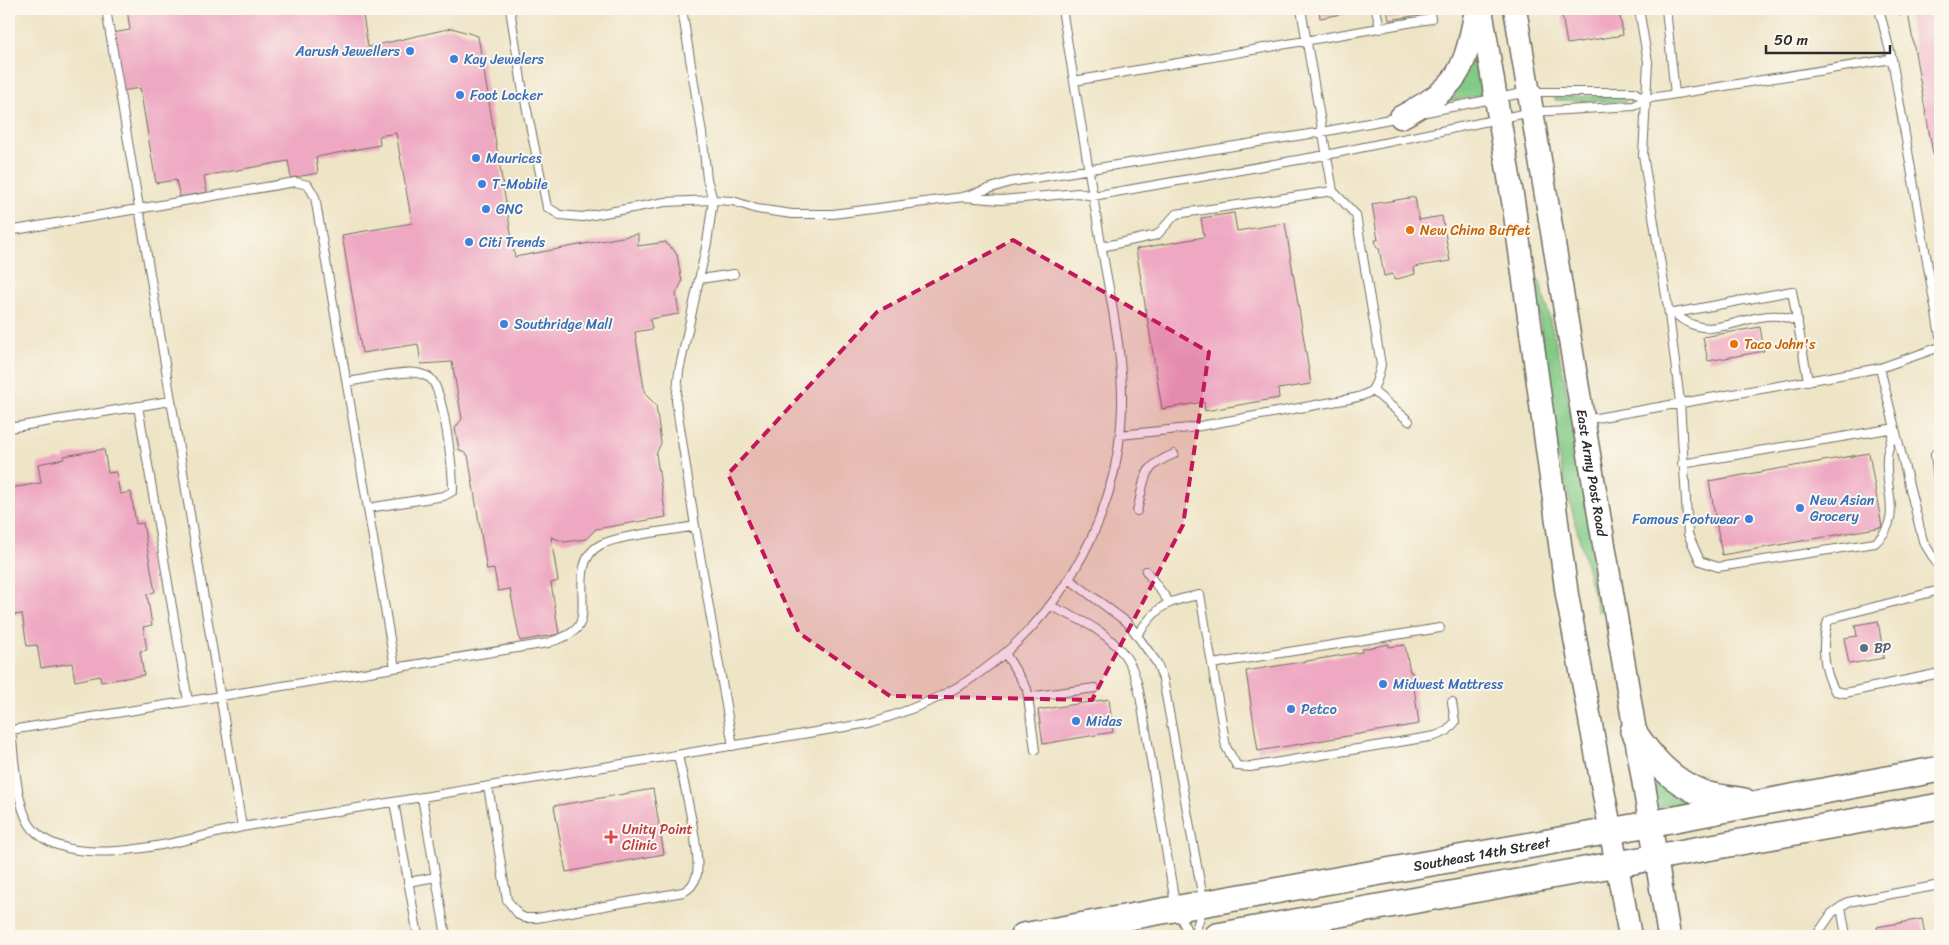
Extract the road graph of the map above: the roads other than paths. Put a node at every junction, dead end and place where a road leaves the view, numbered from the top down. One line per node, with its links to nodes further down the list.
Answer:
1 (106, 9): 30 (lane)
2 (510, 9): 29 (lane)
3 (682, 9): 29 (lane)
4 (1062, 9): 17 (lane)
5 (1302, 9): 15 (lane)
6 (1376, 9): 14 (lane)
7 (1429, 9): 14 (lane)
8 (1476, 9): 22 (main road)
9 (1481, 9): 21 (main road)
10 (1515, 9): 20 (main road, East Army Post Road)
11 (1639, 9): 19 (lane)
12 (1666, 9): 18 (lane)
13 (1879, 9): 16 (lane)
14 (1380, 29): 15 (lane)
15 (1307, 42): 17 (lane); 23 (lane)
16 (1892, 59): 18 (lane); 37 (lane)
17 (1074, 82): 25 (lane)
18 (1675, 94): 19 (lane)
19 (1645, 99): 20 (lane); 20 (lane); 35 (lane)
20 (1530, 102): 21 (lane); 21 (lane); 47 (main road, East Army Post Road)
21 (1498, 108): 22 (lane); 24 (lane); 87 (main road)
22 (1401, 117): 23 (lane)
23 (1322, 132): 24 (lane); 25 (lane)
24 (1326, 155): 26 (lane); 27 (lane)
25 (1089, 170): 27 (lane); 28 (lane)
26 (1333, 191): 32 (lane); 42 (lane)
27 (1093, 196): 28 (lane); 32 (lane)
28 (963, 197): 29 (lane)
29 (713, 200): 34 (lane)
30 (138, 210): 31 (lane); 41 (lane); 43 (lane)
31 (9, 231)
32 (1101, 247): 50 (lane)
33 (734, 274): 34 (lane)
34 (700, 279): 57 (lane)
35 (1671, 313): 36 (lane); 36 (lane); 44 (lane)
36 (1798, 321): 40 (lane)
37 (1940, 336)
38 (1940, 347): 39 (lane)
39 (1880, 368): 40 (lane); 49 (lane)
40 (1808, 381): 44 (lane)
41 (347, 382): 55 (lane); 55 (lane)
42 (1372, 390): 46 (lane); 50 (lane)
43 (170, 401): 45 (lane); 71 (lane)
44 (1680, 402): 47 (lane); 53 (lane)
45 (138, 406): 48 (lane); 73 (lane)
46 (1409, 420)
47 (1584, 420): 75 (main road, East Army Post Road)
48 (9, 428)
49 (1895, 428): 53 (lane); 53 (lane); 58 (lane)
50 (1120, 435): 60 (lane)
51 (1174, 454): 56 (lane)
52 (1940, 454): 54 (lane)
53 (1682, 464)
54 (1940, 498)
55 (368, 508): 68 (lane)
56 (1137, 511)
57 (695, 526): 68 (lane); 76 (lane)
58 (1940, 569)
59 (1146, 571): 62 (lane)
60 (1069, 579): 63 (lane); 65 (lane)
61 (1940, 590): 69 (lane)
62 (1169, 602): 65 (lane); 67 (lane)
63 (1050, 606): 66 (lane); 95 (lane)
64 (1440, 628): 67 (lane)
65 (1138, 635): 93 (lane)
66 (1005, 653): 72 (lane); 76 (lane)
67 (1212, 664): 74 (lane)
68 (395, 668): 71 (lane)
69 (1940, 673)
70 (1095, 688): 72 (lane)
71 (220, 696): 73 (lane); 86 (lane)
72 (1028, 697): 77 (lane)
73 (188, 702): 86 (lane)
74 (1452, 702)
75 (1633, 731): 83 (main road); 85 (main road, East Army Post Road)
76 (733, 746): 78 (lane)
77 (1035, 750)
78 (678, 755): 80 (lane); 80 (lane)
79 (1940, 768): 83 (main road, Southeast 14th Street)
80 (488, 786): 81 (lane)
81 (422, 797): 82 (lane); 90 (lane)
82 (394, 802): 86 (lane); 91 (lane)
83 (1759, 803): 85 (main road, Southeast 14th Street)
84 (1940, 806): 88 (main road)
85 (1649, 824): 87 (main road, Southeast 14th Street); 88 (main road, East Army Post Road)
86 (242, 827)
87 (1610, 832): 89 (main road); 93 (main road, Southeast 14th Street)
88 (1656, 858): 89 (main road); 102 (main road, East Army Post Road)
89 (1616, 865): 100 (main road); 101 (main road)
90 (436, 877): 91 (lane); 97 (lane)
91 (408, 882): 96 (lane)
92 (1940, 885): 94 (lane)
93 (1204, 904): 95 (main road, Southeast 14th Street); 99 (lane)
94 (1841, 907): 103 (lane); 104 (lane)
95 (1176, 909): 98 (main road, Southeast 14th Street); 99 (lane)
96 (418, 936)
97 (446, 936)
98 (1023, 936)
99 (1192, 936)
100 (1217, 936)
101 (1630, 936)
102 (1668, 936)
103 (1816, 936)
104 (1846, 936)

